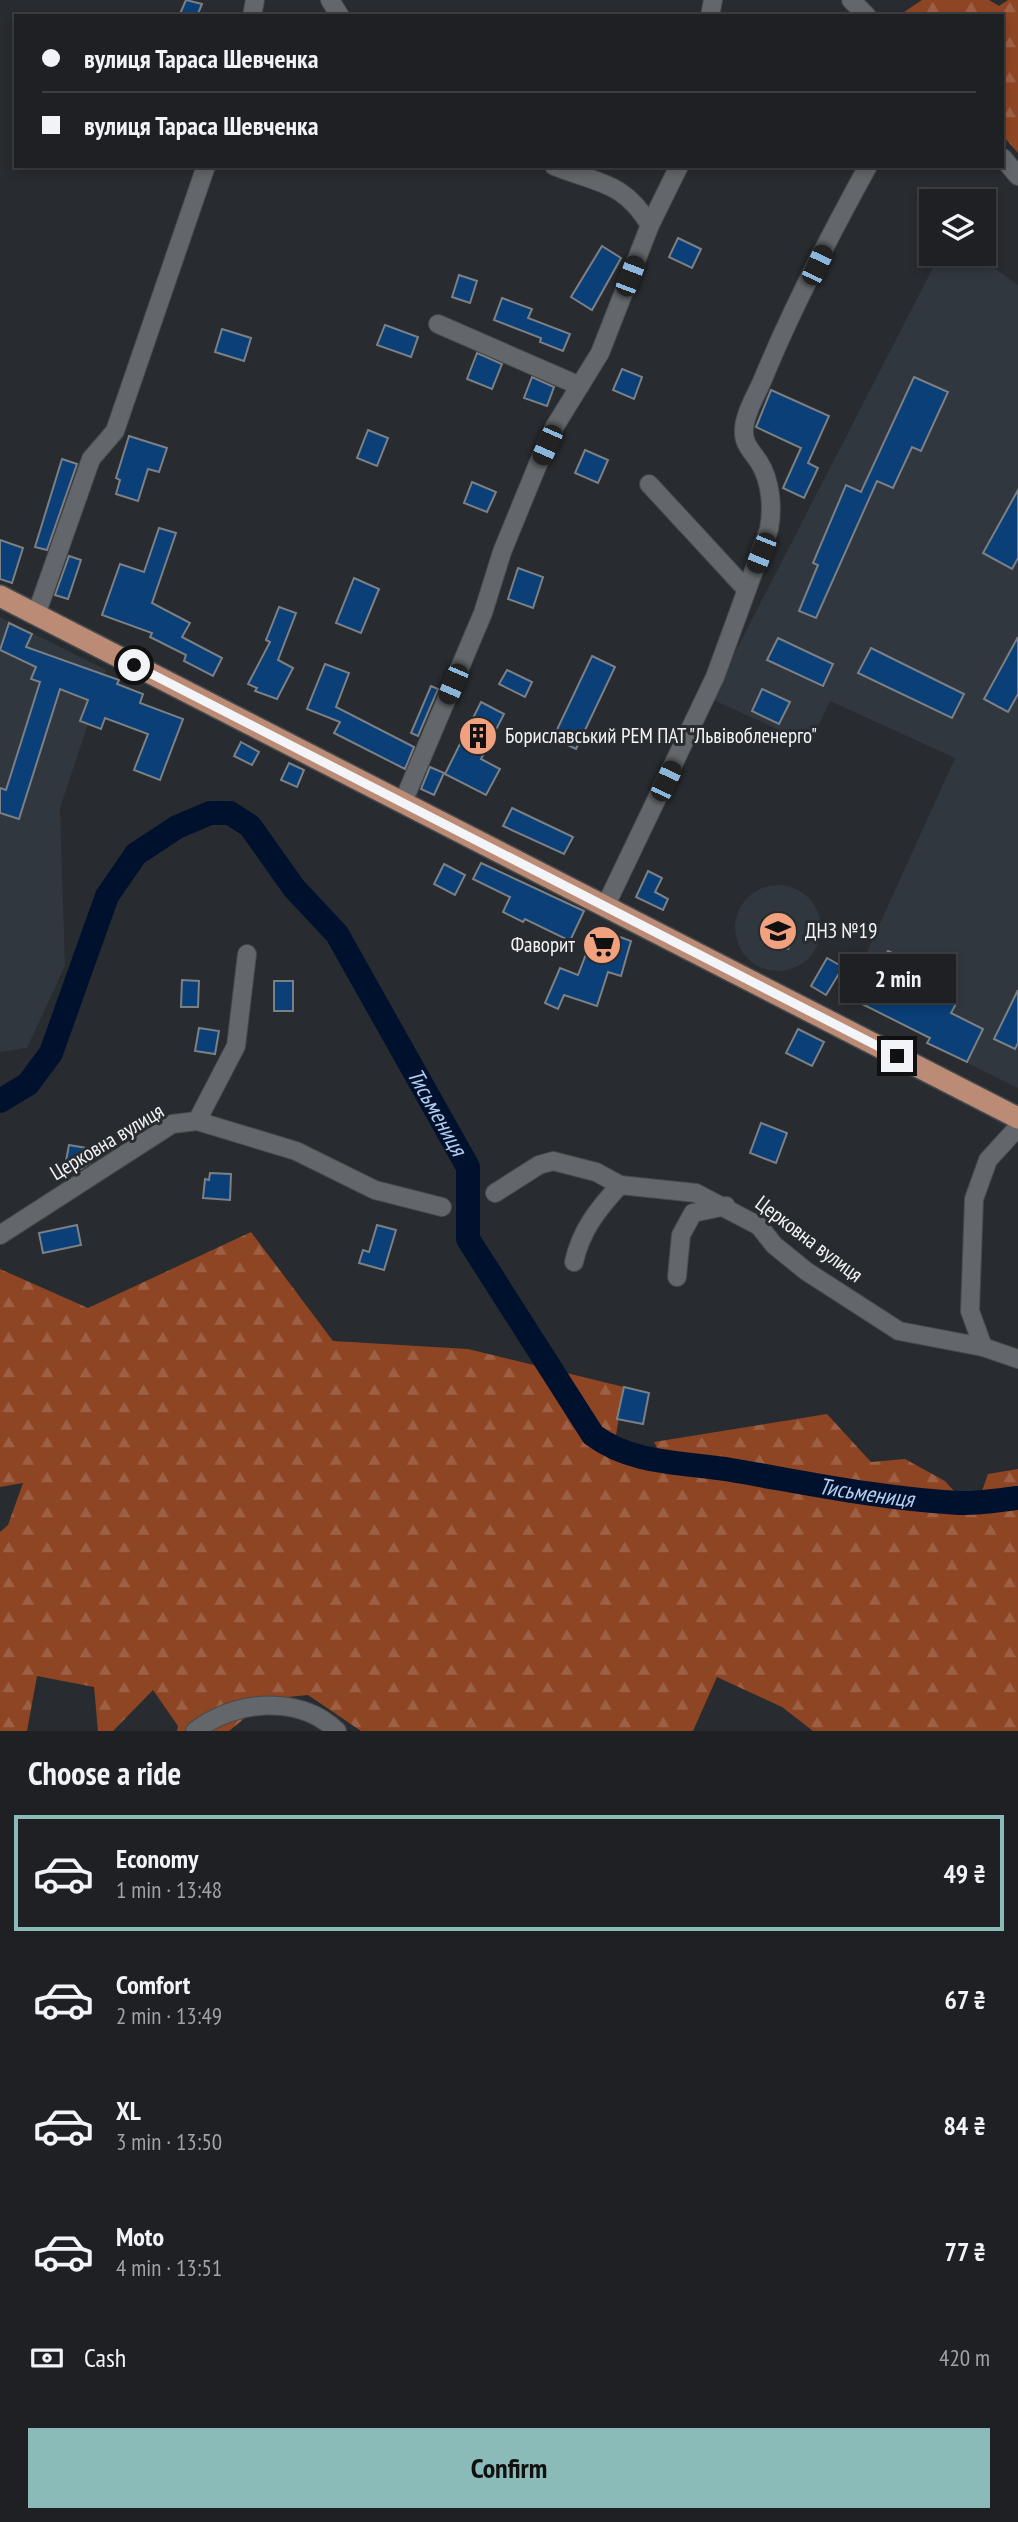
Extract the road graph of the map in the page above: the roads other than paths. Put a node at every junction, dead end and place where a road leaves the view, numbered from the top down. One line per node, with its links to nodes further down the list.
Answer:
1 (851, 0): 2 (street)
2 (865, 14)
3 (1004, 159): 8 (street)
4 (205, 168): 15 (street)
5 (560, 168): 9 (street)
6 (678, 168): 9 (street)
7 (867, 168): 13 (street)
8 (1018, 176)
9 (650, 225): 11 (street)
10 (438, 324): 11 (street)
11 (580, 386): 16 (street)
12 (649, 484): 13 (street)
13 (746, 589): 17 (street)
14 (0, 596): 15 (main road)
15 (36, 615): 16 (main road)
16 (403, 802): 17 (main road)
17 (605, 908): 19 (main road)
18 (247, 954): 20 (street)
19 (1018, 1118)
20 (197, 1121): 25 (street, Церковна вулиця); 26 (street, Церковна вулиця)
21 (1018, 1127): 29 (street)
22 (620, 1185): 23 (street, Церковна вулиця); 24 (street, Церковна вулиця); 27 (street)
23 (495, 1194)
24 (726, 1206): 28 (street); 29 (street, Церковна вулиця)
25 (442, 1207)
26 (0, 1235)
27 (574, 1262)
28 (677, 1277)
29 (984, 1347): 30 (street, Церковна вулиця)
30 (1018, 1359)
31 (195, 1731): 32 (street)
32 (337, 1731)

